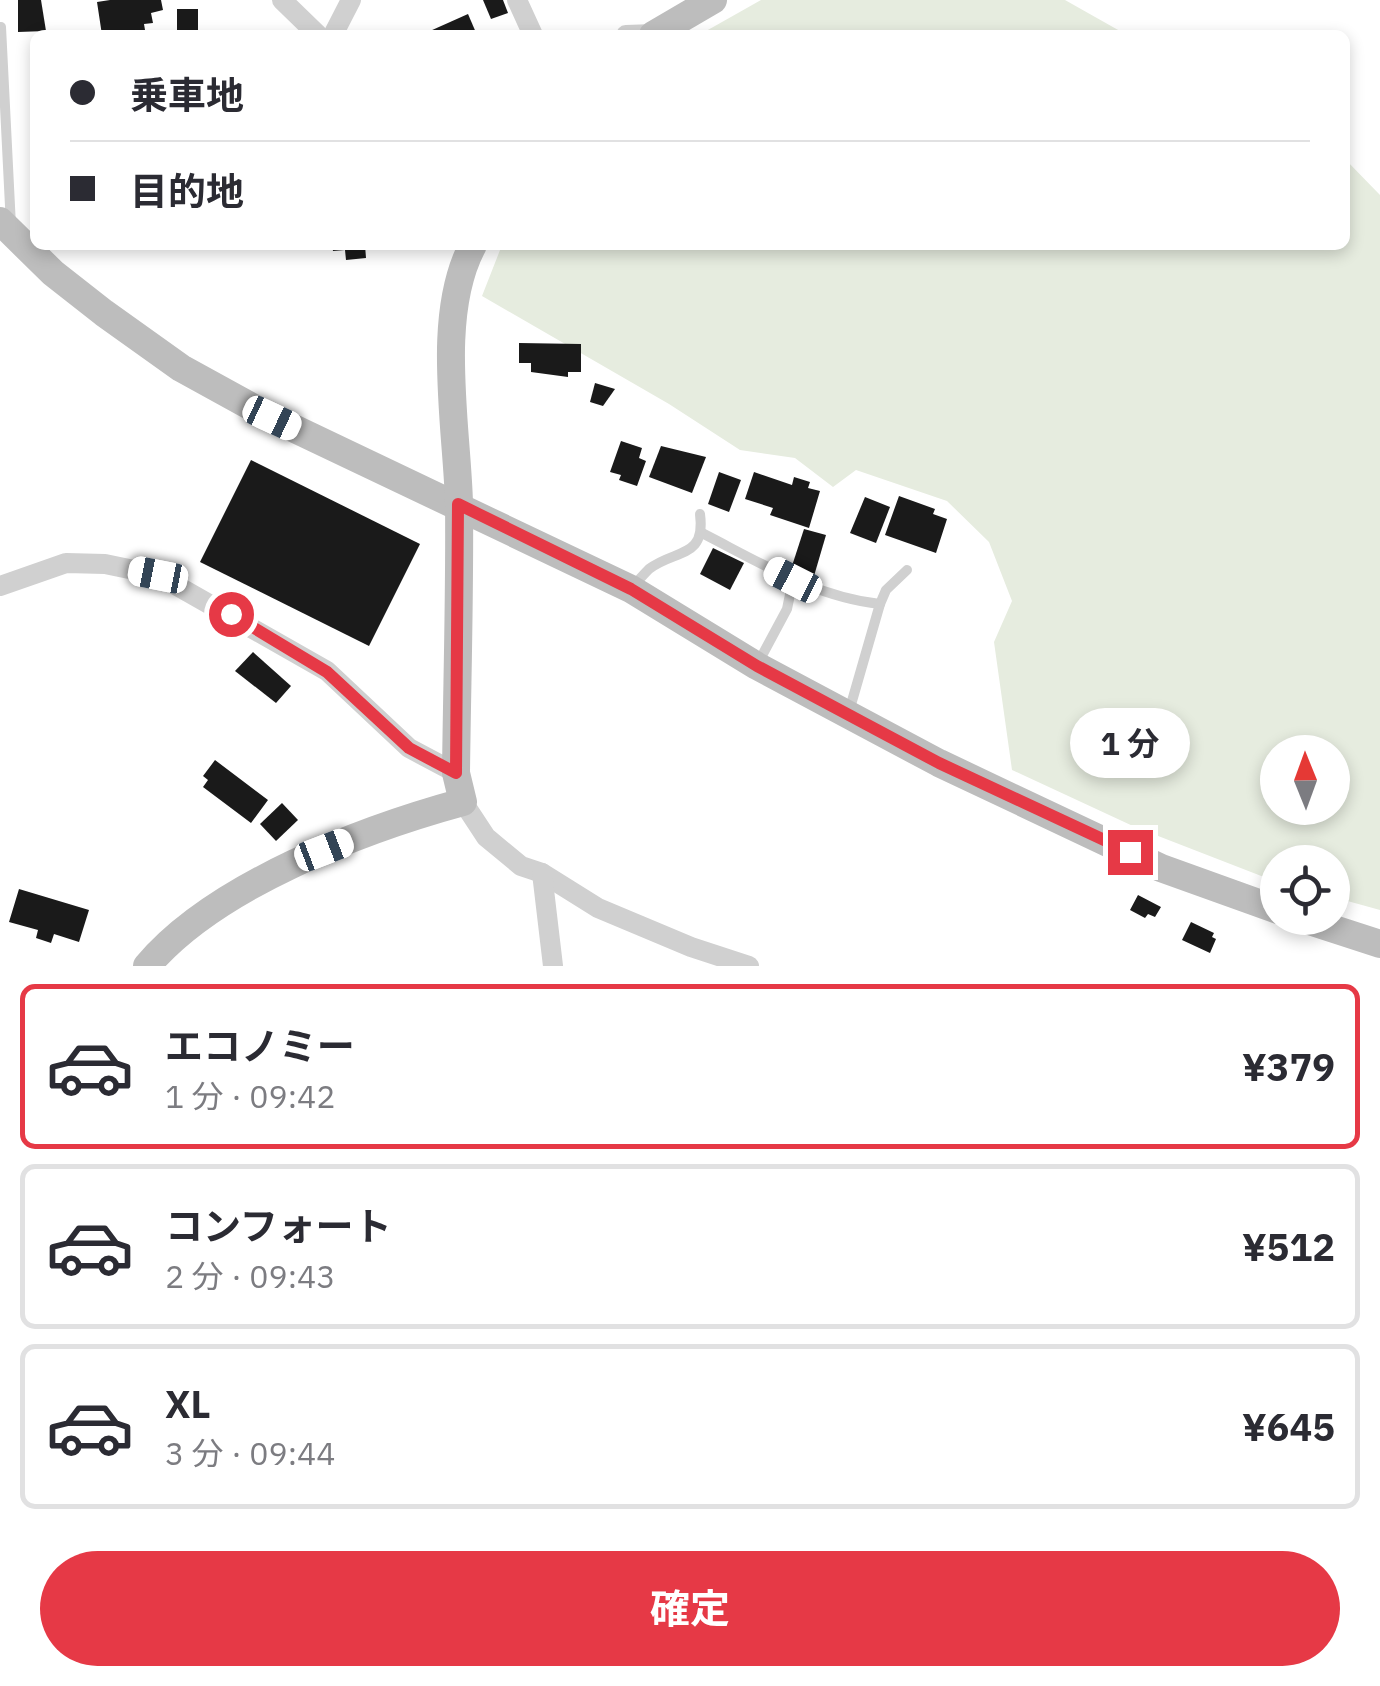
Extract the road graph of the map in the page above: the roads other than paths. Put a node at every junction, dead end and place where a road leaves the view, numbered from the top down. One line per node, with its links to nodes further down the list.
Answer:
1 (282, 0): 6 (street)
2 (351, 0): 7 (street)
3 (517, 0): 8 (street)
4 (713, 0): 9 (street)
5 (0, 27): 10 (lane)
6 (313, 30)
7 (336, 30)
8 (531, 30)
9 (662, 30)
10 (6, 227): 12 (street)
11 (471, 250): 12 (street)
12 (458, 504): 18 (street); 22 (street)
13 (700, 514): 14 (lane)
14 (702, 533): 16 (lane); 18 (lane)
15 (907, 570): 19 (lane)
16 (793, 580): 19 (lane); 20 (lane)
17 (0, 586): 22 (street)
18 (631, 589): 20 (street)
19 (880, 604): 21 (lane)
20 (757, 666): 21 (street)
21 (848, 716): 25 (street)
22 (456, 773): 23 (street)
23 (464, 802): 24 (street); 28 (street)
24 (542, 872): 29 (street); 30 (street)
25 (1260, 904)
26 (1350, 934): 27 (street)
27 (1380, 944)
28 (147, 966)
29 (553, 966)
30 (749, 966)

